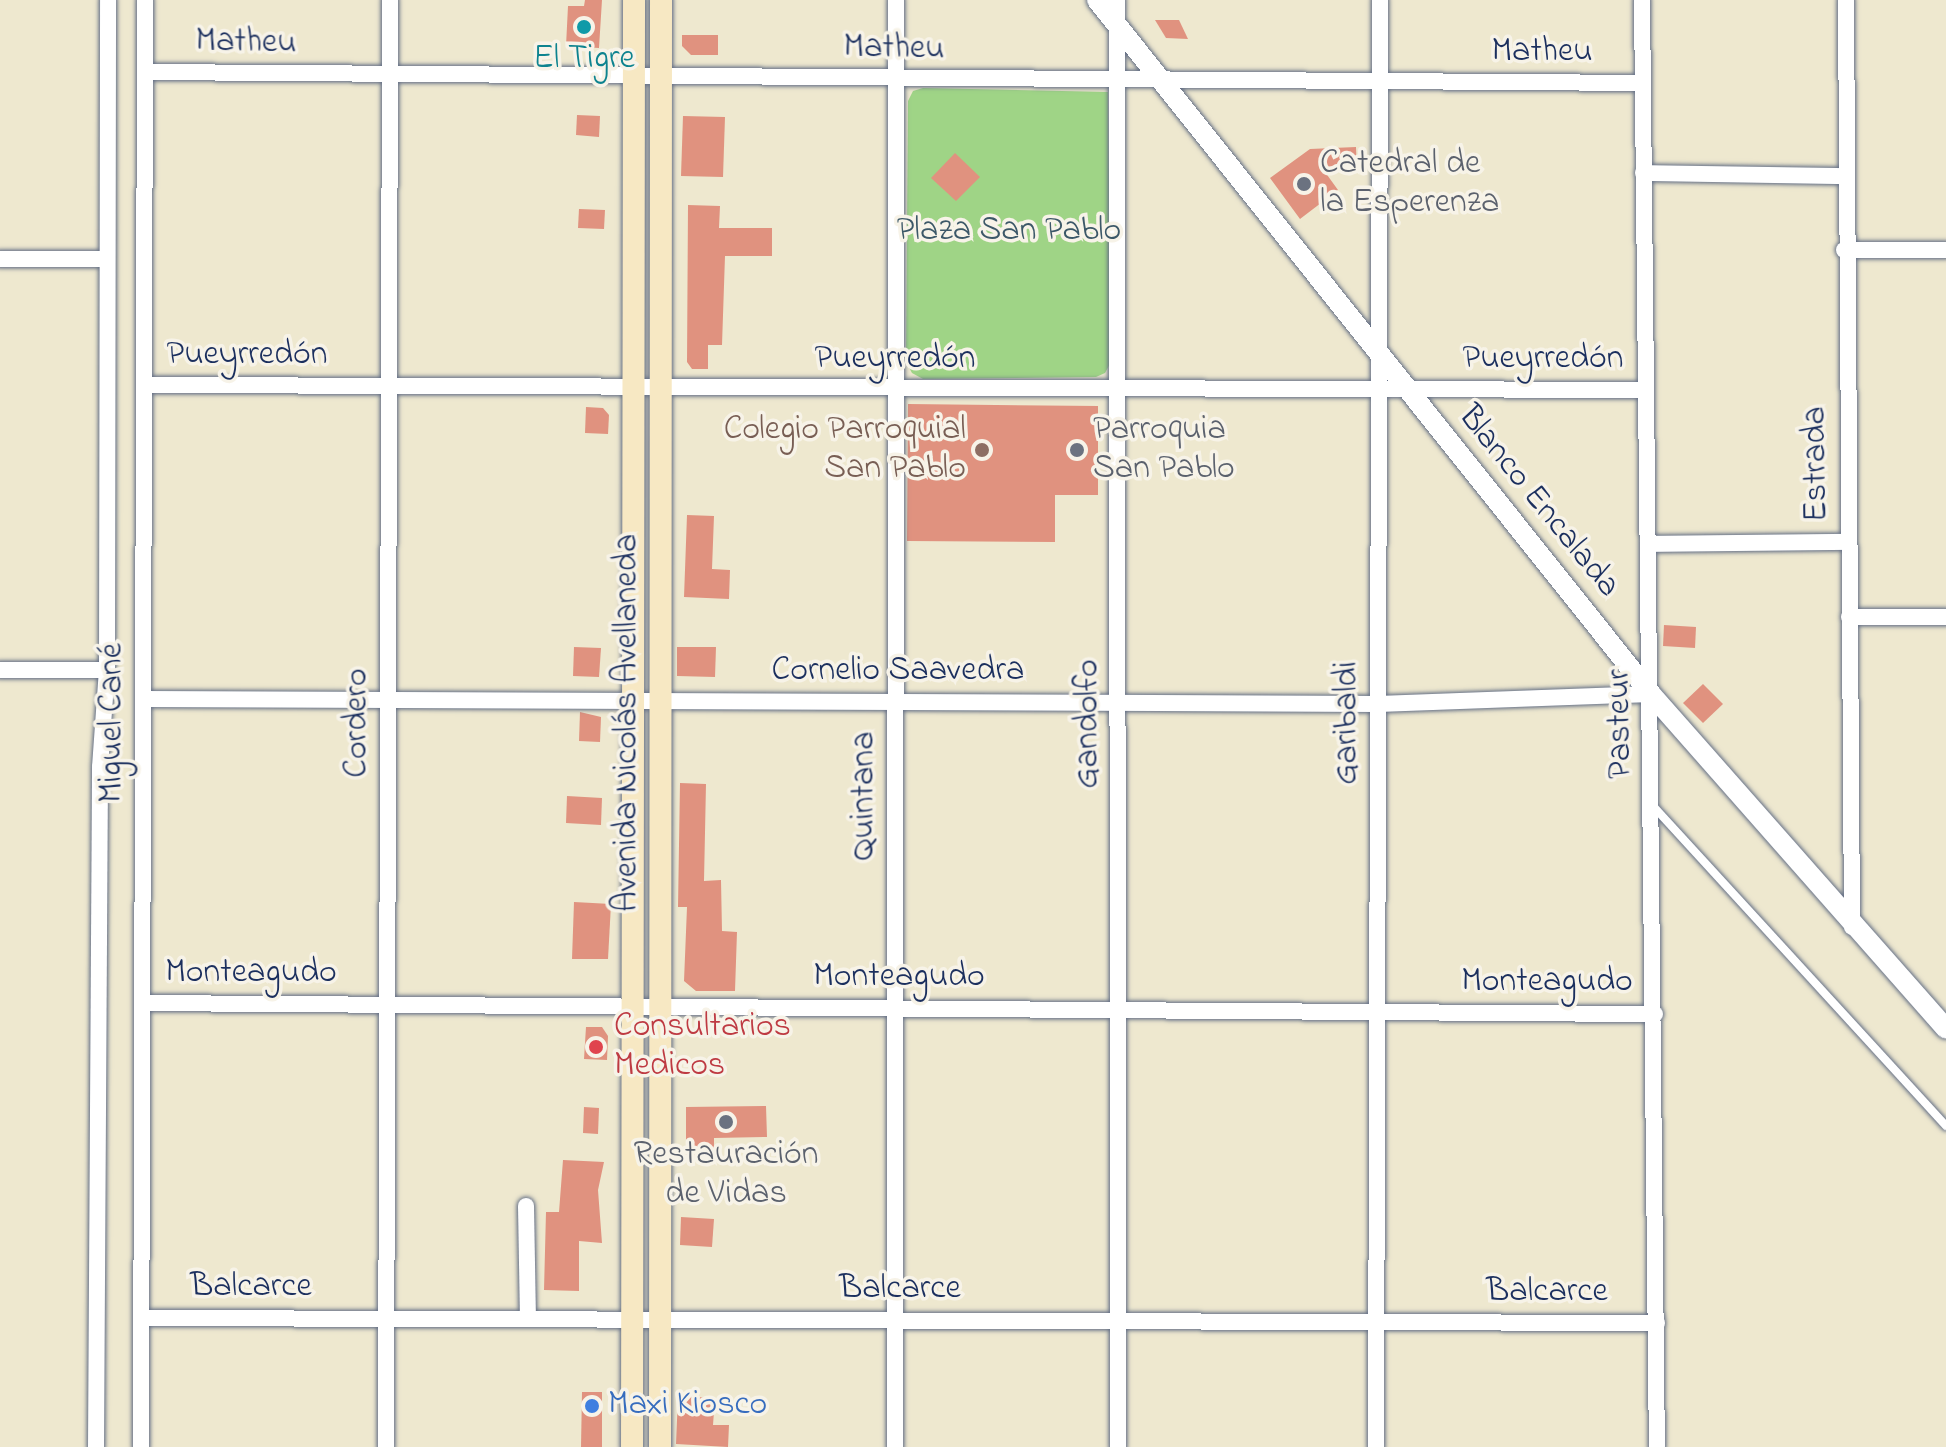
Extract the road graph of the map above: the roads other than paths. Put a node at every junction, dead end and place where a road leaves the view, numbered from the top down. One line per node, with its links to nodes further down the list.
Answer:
1 (108, 0): 27 (street)
2 (145, 0): 13 (street, Miguel Cané)
3 (390, 0): 14 (street, Cordero)
4 (634, 0): 16 (main road, Avenida Nicolás Avellaneda)
5 (661, 0): 15 (main road, Avenida Nicolás Avellaneda)
6 (896, 0): 17 (street, Quintana)
7 (1097, 0): 12 (street, Blanco Encalada)
8 (1117, 0): 12 (street, Gandolfo)
9 (1380, 0): 20 (street, Garibaldi)
10 (1642, 0): 21 (street, Pasteur)
11 (1846, 0): 23 (street, Estrada)
12 (1117, 25): 18 (street, Gandolfo); 19 (street, Blanco Encalada)
13 (146, 72): 14 (street, Matheu); 29 (street, Miguel Cané)
14 (390, 75): 16 (street, Matheu); 30 (street, Cordero)
15 (661, 76): 16 (street, Matheu); 17 (street, Matheu); 32 (main road, Avenida Nicolás Avellaneda)
16 (635, 77): 31 (main road, Avenida Nicolás Avellaneda)
17 (896, 79): 18 (street, Matheu); 37 (street, Quintana)
18 (1120, 80): 19 (street, Matheu); 33 (street, Gandolfo)
19 (1163, 82): 20 (street, Matheu); 28 (street, Blanco Encalada)
20 (1378, 82): 21 (street, Matheu); 28 (street, Garibaldi)
21 (1642, 83): 22 (street, Pasteur)
22 (1643, 173): 23 (street); 36 (street, Pasteur)
23 (1844, 176): 24 (street, Estrada)
24 (1844, 250): 25 (street); 38 (street, Estrada)
25 (1946, 250)
26 (0, 259): 27 (street)
27 (106, 259): 43 (street)
28 (1378, 353): 34 (street, Garibaldi); 35 (street, Blanco Encalada)
29 (145, 385): 30 (street, Pueyrredón); 45 (street, Miguel Cané)
30 (389, 387): 31 (street, Pueyrredón); 46 (street, Cordero)
31 (634, 389): 32 (street, Pueyrredón); 47 (main road, Avenida Nicolás Avellaneda)
32 (663, 389): 37 (street, Pueyrredón); 48 (main road, Avenida Nicolás Avellaneda)
33 (1120, 389): 34 (street, Pueyrredón); 37 (street, Pueyrredón); 50 (street, Gandolfo)
34 (1378, 390): 35 (street, Pueyrredón); 51 (street, Garibaldi)
35 (1407, 390): 36 (street, Pueyrredón); 44 (street, Blanco Encalada)
36 (1645, 390): 39 (street, Pasteur)
37 (895, 391): 49 (street, Quintana)
38 (1848, 542): 39 (street); 40 (street, Estrada)
39 (1648, 544): 44 (street, Pasteur)
40 (1849, 617): 41 (street); 53 (street, Estrada)
41 (1946, 617)
42 (0, 670): 43 (street)
43 (107, 670): 74 (street)
44 (1651, 694): 51 (street, Cornelio Saavedra); 52 (street, Pasteur); 53 (street, Blanco Encalada)
45 (143, 699): 46 (street, Cornelio Saavedra); 54 (street, Miguel Cané)
46 (388, 700): 47 (street, Cornelio Saavedra); 55 (street, Cordero)
47 (634, 701): 48 (street, Cornelio Saavedra); 56 (main road, Avenida Nicolás Avellaneda)
48 (662, 701): 49 (street, Cornelio Saavedra); 57 (main road, Avenida Nicolás Avellaneda)
49 (895, 702): 50 (street, Cornelio Saavedra); 58 (street, Quintana)
50 (1118, 703): 51 (street, Cornelio Saavedra); 59 (street, Gandolfo)
51 (1378, 704): 60 (street, Garibaldi)
52 (1652, 805): 61 (street, Pasteur); 63 (lane)
53 (1852, 927): 62 (street, Blanco Encalada)
54 (142, 1003): 55 (street, Monteagudo); 65 (street, Miguel Cané)
55 (387, 1005): 56 (street, Monteagudo); 67 (street, Cordero)
56 (633, 1007): 57 (street, Monteagudo); 69 (main road, Avenida Nicolás Avellaneda)
57 (662, 1007): 58 (street, Monteagudo); 68 (main road, Avenida Nicolás Avellaneda)
58 (895, 1008): 59 (street, Monteagudo); 70 (street, Quintana)
59 (1121, 1010): 60 (street, Monteagudo); 71 (street, Gandolfo)
60 (1378, 1012): 61 (street, Monteagudo); 72 (street, Garibaldi)
61 (1655, 1014): 73 (street, Pasteur)
62 (1946, 1029)
63 (1946, 1126)
64 (526, 1206): 66 (street)
65 (141, 1318): 67 (street, Balcarce); 75 (street, Miguel Cané)
66 (528, 1318): 67 (street, Balcarce); 69 (street, Balcarce)
67 (386, 1319): 76 (street, Cordero)
68 (660, 1319): 69 (street, Balcarce); 70 (street, Balcarce); 78 (main road, Avenida Nicolás Avellaneda)
69 (632, 1320): 77 (main road, Avenida Nicolás Avellaneda)
70 (895, 1320): 71 (street, Balcarce); 79 (street, Quintana)
71 (1118, 1321): 72 (street, Balcarce); 80 (street, Gandolfo)
72 (1377, 1322): 73 (street, Balcarce); 81 (street, Garibaldi)
73 (1657, 1323): 82 (street, Pasteur)
74 (96, 1447)
75 (141, 1447)
76 (386, 1447)
77 (632, 1447)
78 (660, 1447)
79 (895, 1447)
80 (1118, 1447)
81 (1376, 1447)
82 (1657, 1447)

